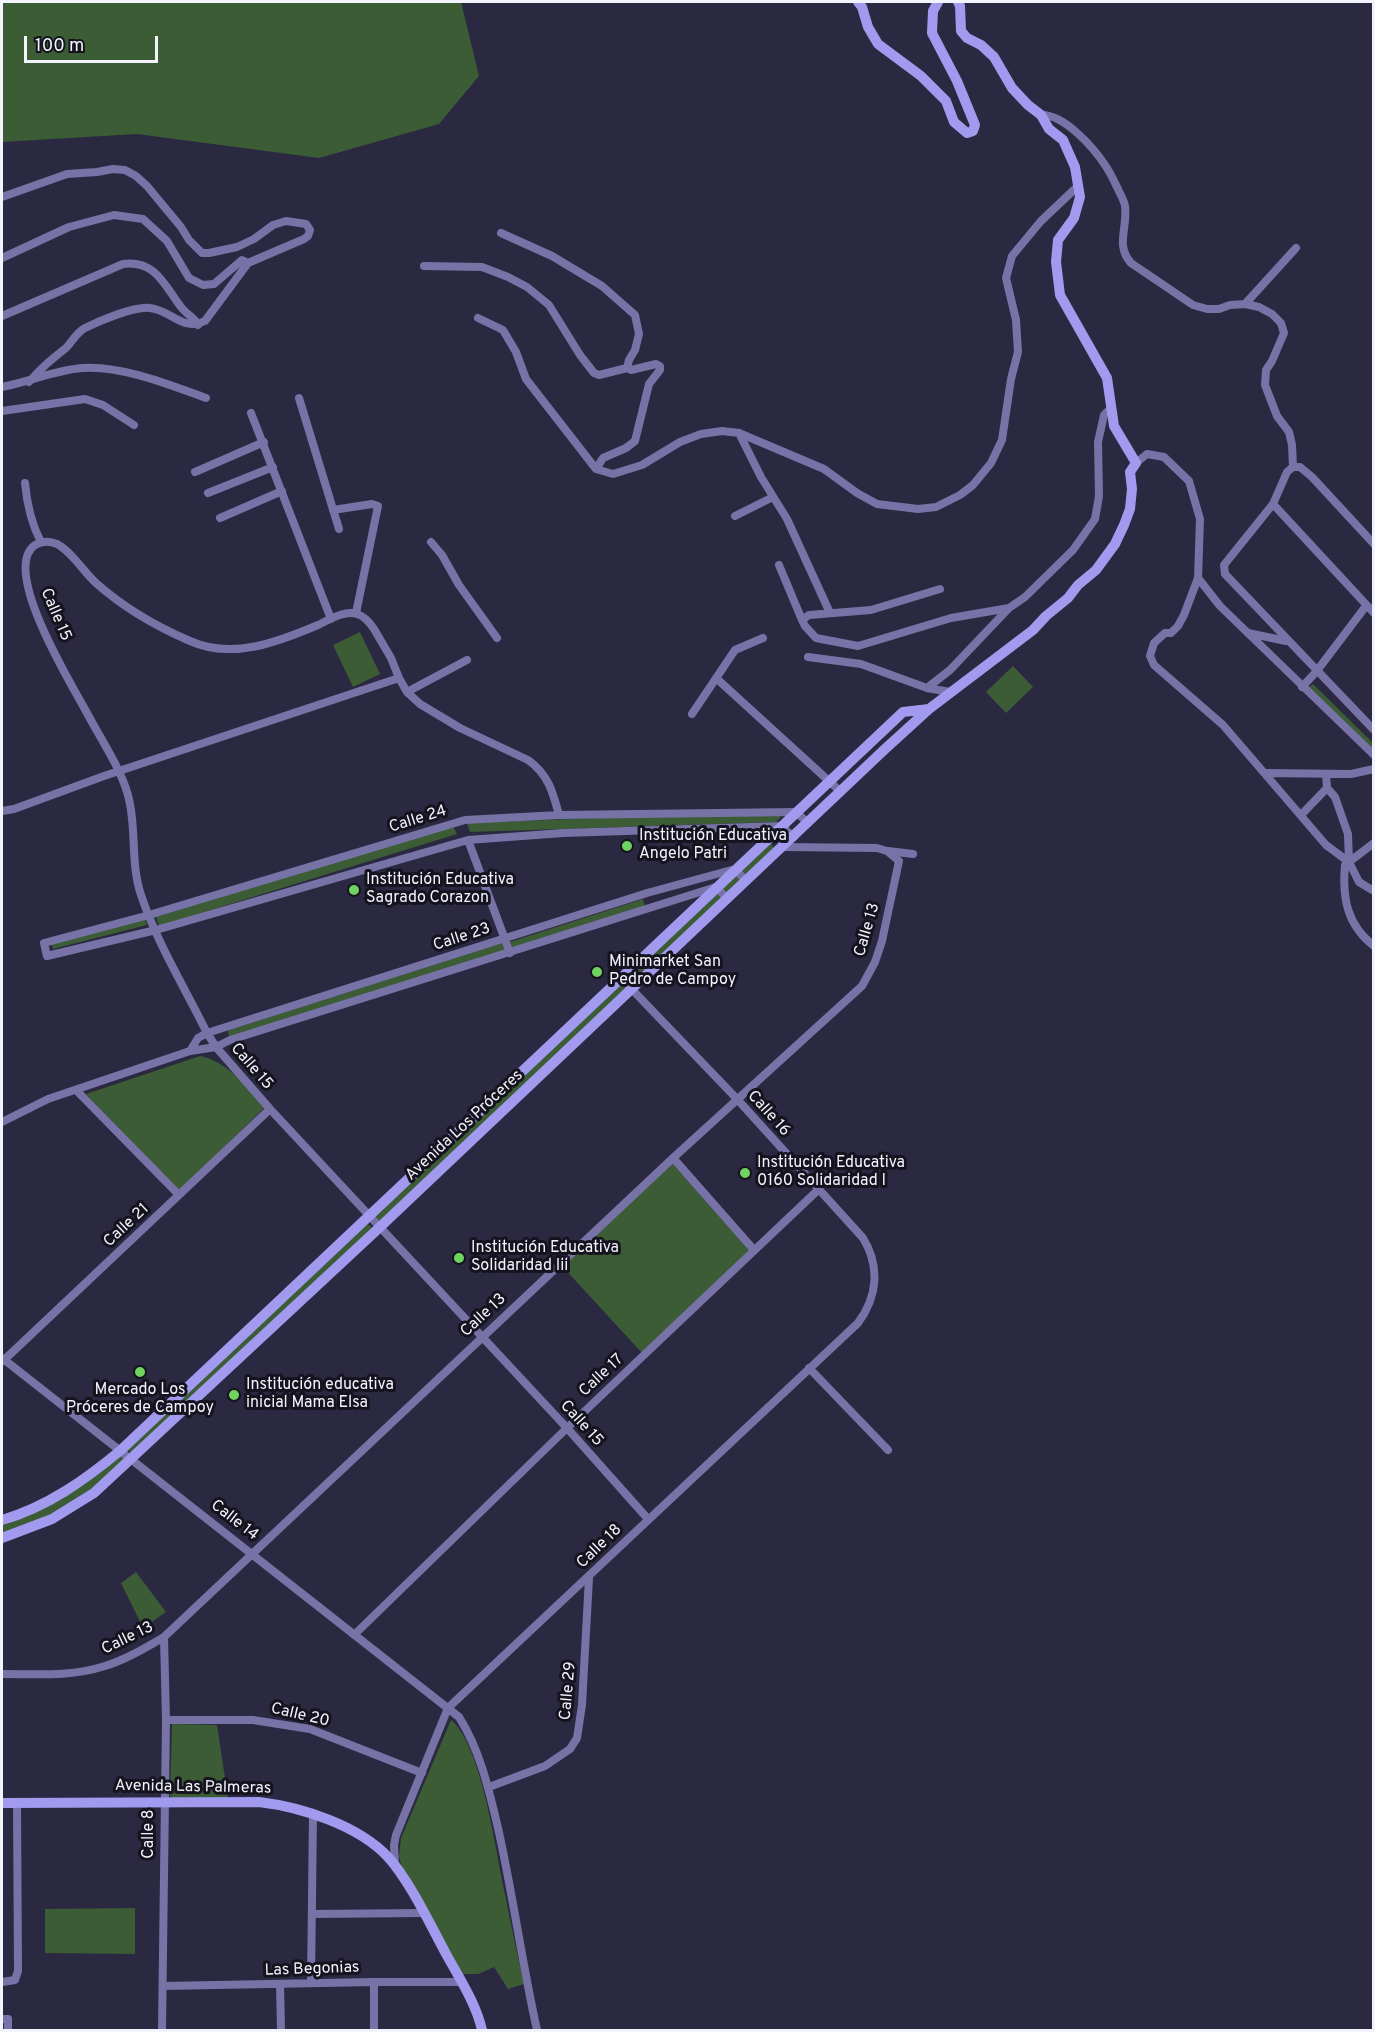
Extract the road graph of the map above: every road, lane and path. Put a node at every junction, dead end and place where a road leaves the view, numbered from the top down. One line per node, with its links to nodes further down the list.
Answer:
1 (858, 2): 2 (main road)
2 (938, 2)
3 (958, 2): 4 (main road)
4 (1041, 116): 5 (main road); 12 (street)
5 (1078, 186): 21 (main road); 25 (street)
6 (2, 197): 10 (street)
7 (501, 233): 16 (street)
8 (1296, 248): 12 (street)
9 (2, 258): 10 (street)
10 (248, 263): 15 (street)
11 (424, 266): 16 (street)
12 (1245, 303): 29 (street)
13 (2, 316): 15 (street)
14 (478, 318): 30 (street)
15 (198, 325): 17 (street)
16 (627, 368): 30 (street)
17 (29, 382): 18 (street); 19 (street)
18 (2, 387)
19 (206, 398)
20 (299, 398): 37 (street)
21 (1111, 408): 27 (main road); 48 (street)
22 (2, 411): 24 (street)
23 (251, 413): 26 (street)
24 (134, 425)
25 (739, 432): 30 (street); 35 (street)
26 (264, 442): 28 (street); 31 (street)
27 (1136, 463): 45 (street); 66 (main road, Avenida Los Próceres)
28 (273, 466): 33 (street); 34 (street)
29 (1293, 467): 36 (street); 43 (street)
30 (596, 469)
31 (195, 472)
32 (25, 483): 41 (street)
33 (282, 491): 39 (street); 52 (street)
34 (208, 493)
35 (773, 497): 38 (street); 50 (street)
36 (1273, 504): 47 (street); 57 (street)
37 (333, 510): 40 (street); 49 (street)
38 (735, 516)
39 (220, 518)
40 (339, 529)
41 (45, 542): 52 (street); 72 (street, Calle 15)
42 (431, 542): 55 (street)
43 (1374, 544)
44 (779, 565): 53 (street)
45 (1198, 578): 54 (street); 73 (street)
46 (940, 589): 50 (street)
47 (1366, 606): 51 (street); 60 (street)
48 (1009, 608): 53 (street); 64 (street)
49 (356, 613): 52 (street); 61 (street)
50 (830, 613): 53 (street)
51 (1374, 613)
52 (331, 619)
53 (802, 620)
54 (1247, 633): 57 (street); 63 (street)
55 (497, 638)
56 (763, 638): 62 (street)
57 (1288, 641): 60 (street)
58 (808, 657): 64 (street)
59 (467, 660): 65 (street)
60 (1316, 672): 63 (street); 69 (street)
61 (399, 678): 65 (street); 72 (street)
62 (716, 678): 68 (street); 75 (street)
63 (1302, 687): 70 (street)
64 (927, 688): 66 (street)
65 (407, 692): 80 (street)
66 (950, 692): 67 (main road, Avenida Los Próceres)
67 (929, 709): 75 (main road, Avenida Los Próceres); 77 (main road, Avenida Los Próceres)
68 (692, 714)
69 (1374, 730)
70 (1374, 755)
71 (1374, 769): 74 (street)
72 (118, 772): 78 (street); 96 (street, Calle 15)
73 (1266, 773): 74 (street); 81 (street)
74 (1326, 774): 76 (street)
75 (829, 781): 77 (street); 79 (main road, Avenida Los Próceres)
76 (1327, 788): 81 (street); 90 (street)
77 (841, 792): 82 (main road, Avenida Los Próceres)
78 (2, 811)
79 (796, 812): 80 (street, Calle 24); 82 (street); 83 (main road, Avenida Los Próceres)
80 (559, 815): 96 (street, Calle 24)
81 (1301, 816): 90 (street)
82 (808, 823): 84 (main road, Avenida Los Próceres)
83 (780, 826): 84 (street); 85 (street, Calle 24); 91 (main road, Avenida Los Próceres)
84 (794, 837): 87 (main road, Avenida Los Próceres)
85 (468, 840): 97 (street, Calle 24); 98 (street)
86 (1374, 843): 90 (street)
87 (783, 847): 88 (street); 92 (main road, Avenida Los Próceres)
88 (887, 851): 89 (street); 107 (street, Calle 13)
89 (913, 854)
90 (1349, 862): 94 (street); 99 (street)
91 (735, 869): 92 (street); 93 (main road, Avenida Los Próceres); 98 (street, Calle 23)
92 (746, 881): 95 (main road, Avenida Los Próceres)
93 (716, 887): 95 (street); 100 (street, Calle 23); 101 (main road, Avenida Los Próceres)
94 (1374, 891)
95 (728, 899): 102 (main road, Avenida Los Próceres)
96 (149, 915): 97 (street, Calle 15); 97 (street, Calle 24)
97 (156, 930): 103 (street, Calle 15)
98 (505, 939): 100 (street); 103 (street, Calle 23)
99 (1374, 946)
100 (510, 952): 104 (street, Calle 23)
101 (621, 978): 102 (street, Calle 16); 113 (main road, Avenida Los Próceres)
102 (632, 989): 107 (street, Calle 16); 114 (main road, Avenida Los Próceres)
103 (207, 1033): 104 (street, Calle 15); 105 (street, Calle 23)
104 (216, 1047): 105 (street, Calle 23); 108 (street, Calle 15)
105 (189, 1051): 106 (street, Calle 23)
106 (76, 1090): 109 (street, Calle 23); 112 (street)
107 (737, 1099): 110 (street, Calle 13); 111 (street, Calle 16)
108 (270, 1109): 112 (street, Calle 21); 113 (street, Calle 15)
109 (2, 1122)
110 (673, 1158): 115 (street); 117 (street, Calle 13)
111 (819, 1190): 115 (street, Calle 17); 116 (street, Calle 16)
112 (179, 1195): 118 (street, Calle 21)
113 (369, 1215): 114 (street, Calle 15); 121 (main road, Avenida Los Próceres)
114 (380, 1227): 117 (street, Calle 15); 123 (main road, Avenida Los Próceres)
115 (754, 1250): 120 (street, Calle 17)
116 (875, 1279): 119 (street, Calle 18)
117 (482, 1337): 120 (street, Calle 15); 127 (street, Calle 13)
118 (3, 1360): 121 (street, Calle 14)
119 (809, 1368): 122 (street); 124 (street, Calle 18)
120 (567, 1428): 124 (street, Calle 15); 129 (street, Calle 17)
121 (121, 1450): 123 (street, Calle 14); 125 (main road, Avenida Los Próceres)
122 (888, 1450)
123 (132, 1459): 126 (main road, Avenida Los Próceres); 127 (street, Calle 14)
124 (648, 1519): 128 (street, Calle 18)
125 (2, 1520)
126 (2, 1538)
127 (253, 1554): 129 (street, Calle 14); 130 (street, Calle 13)
128 (589, 1578): 132 (street, Calle 18); 135 (street, Calle 29)
129 (354, 1635): 132 (street, Calle 14)
130 (164, 1637): 131 (street, Calle 13); 133 (street, Calle 8)
131 (2, 1674)
132 (448, 1708): 134 (street, Calle 18); 135 (street, Calle 14)
133 (166, 1719): 134 (street, Calle 20); 136 (street, Calle 8)
134 (422, 1773): 140 (street, Calle 18)
135 (489, 1787): 155 (street, Calle 14)
136 (164, 1801): 138 (main road, Avenida Las Palmeras); 139 (main road, Avenida Las Palmeras); 148 (street, Calle 8)
137 (2, 1803): 138 (main road, Avenida Las Palmeras)
138 (16, 1803): 143 (street)
139 (313, 1814): 140 (main road, Avenida Las Palmeras); 142 (street)
140 (395, 1866): 141 (main road, Avenida Las Palmeras)
141 (423, 1913): 142 (street); 145 (main road, Avenida Las Palmeras)
142 (312, 1914): 146 (street)
143 (2, 1982)
144 (374, 1982): 145 (street, Las Begonias); 146 (street, Las Begonias); 153 (street)
145 (461, 1982): 154 (main road, Avenida Las Palmeras)
146 (311, 1983): 147 (street, Las Begonias)
147 (280, 1985): 148 (street, Las Begonias); 152 (street)
148 (163, 1986): 151 (street, Calle 8)
149 (5, 2019): 150 (street)
150 (8, 2031)
151 (162, 2031)
152 (281, 2031)
153 (374, 2031)
154 (482, 2031)
155 (537, 2031)

